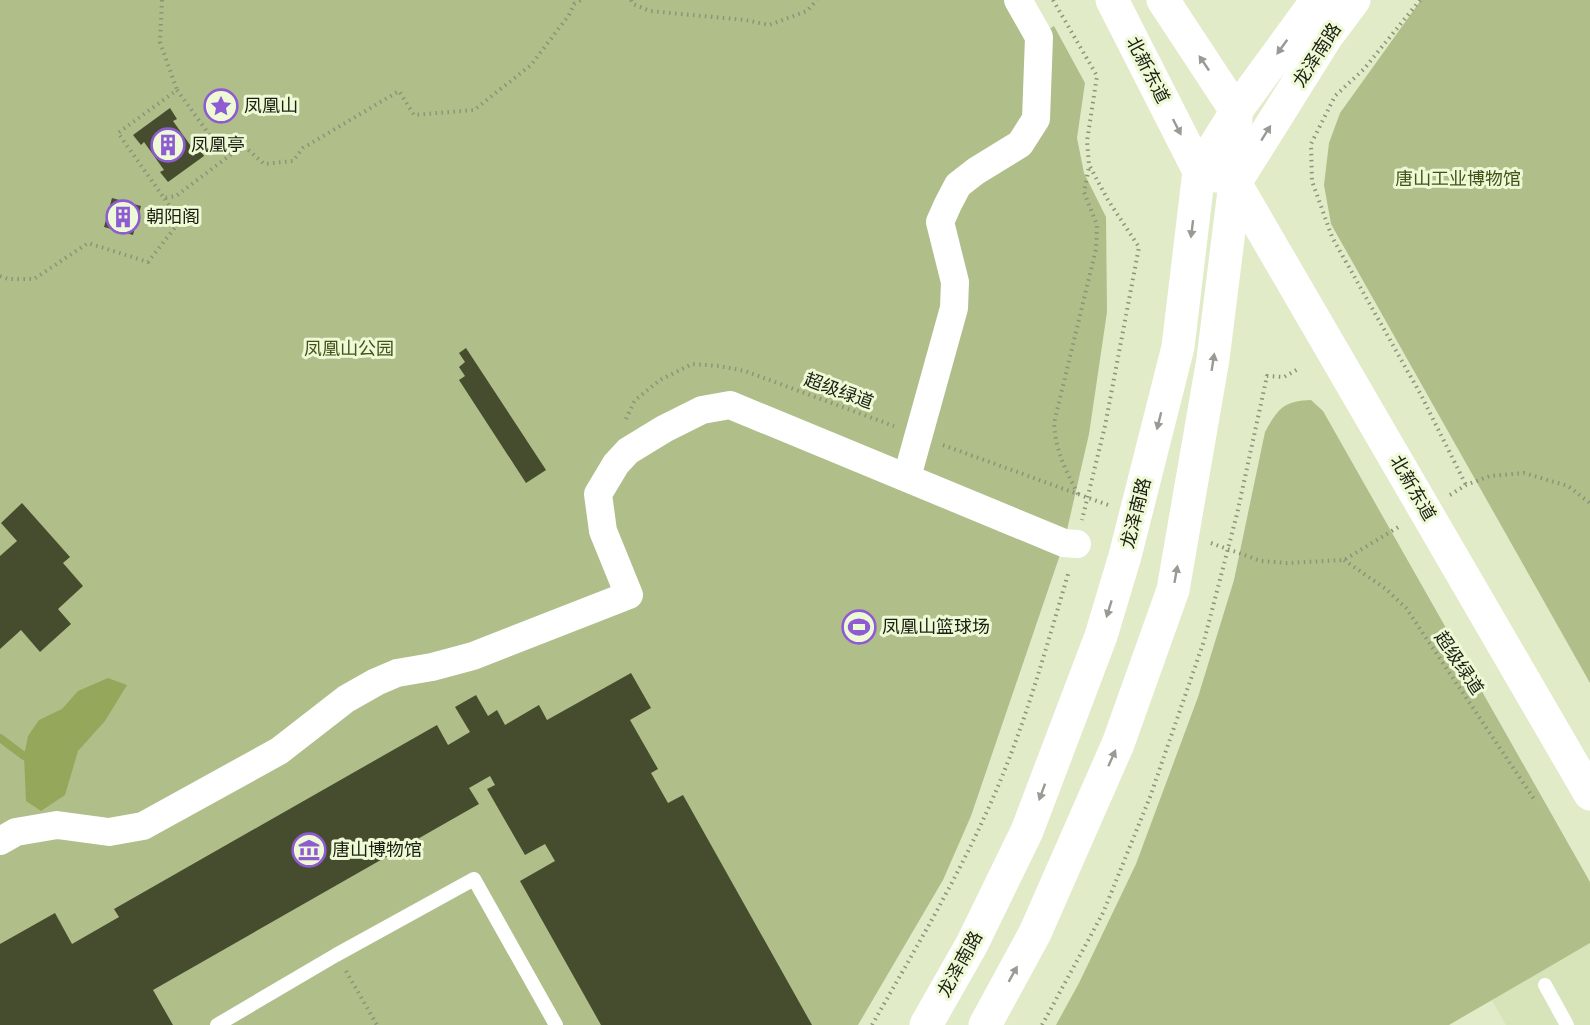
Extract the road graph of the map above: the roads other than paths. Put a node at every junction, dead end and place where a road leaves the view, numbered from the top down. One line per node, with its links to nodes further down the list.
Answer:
1 (1018, 0): 9 (street)
2 (1112, 0): 7 (main road, 北新东道, one-way to 7)
3 (1163, 0): 6 (main road, one-way to 3)
4 (1317, 0): 6 (main road, 龙泽南路, one-way to 6)
5 (1354, 0): 8 (main road, 龙泽南路, one-way to 5)
6 (1236, 111): 7 (main road, 龙泽南路); 8 (main road)
7 (1199, 171): 8 (main road); 16 (main road, 龙泽南路, one-way to 16)
8 (1235, 183): 11 (main road, 北新东道); 17 (main road, 龙泽南路, one-way to 8)
9 (907, 477): 10 (street); 12 (street)
10 (1077, 544)
11 (1590, 794)
12 (0, 841)
13 (1545, 985): 18 (lane)
14 (217, 1025): 15 (lane)
15 (556, 1025)
16 (926, 1025)
17 (985, 1025)
18 (1568, 1025)

